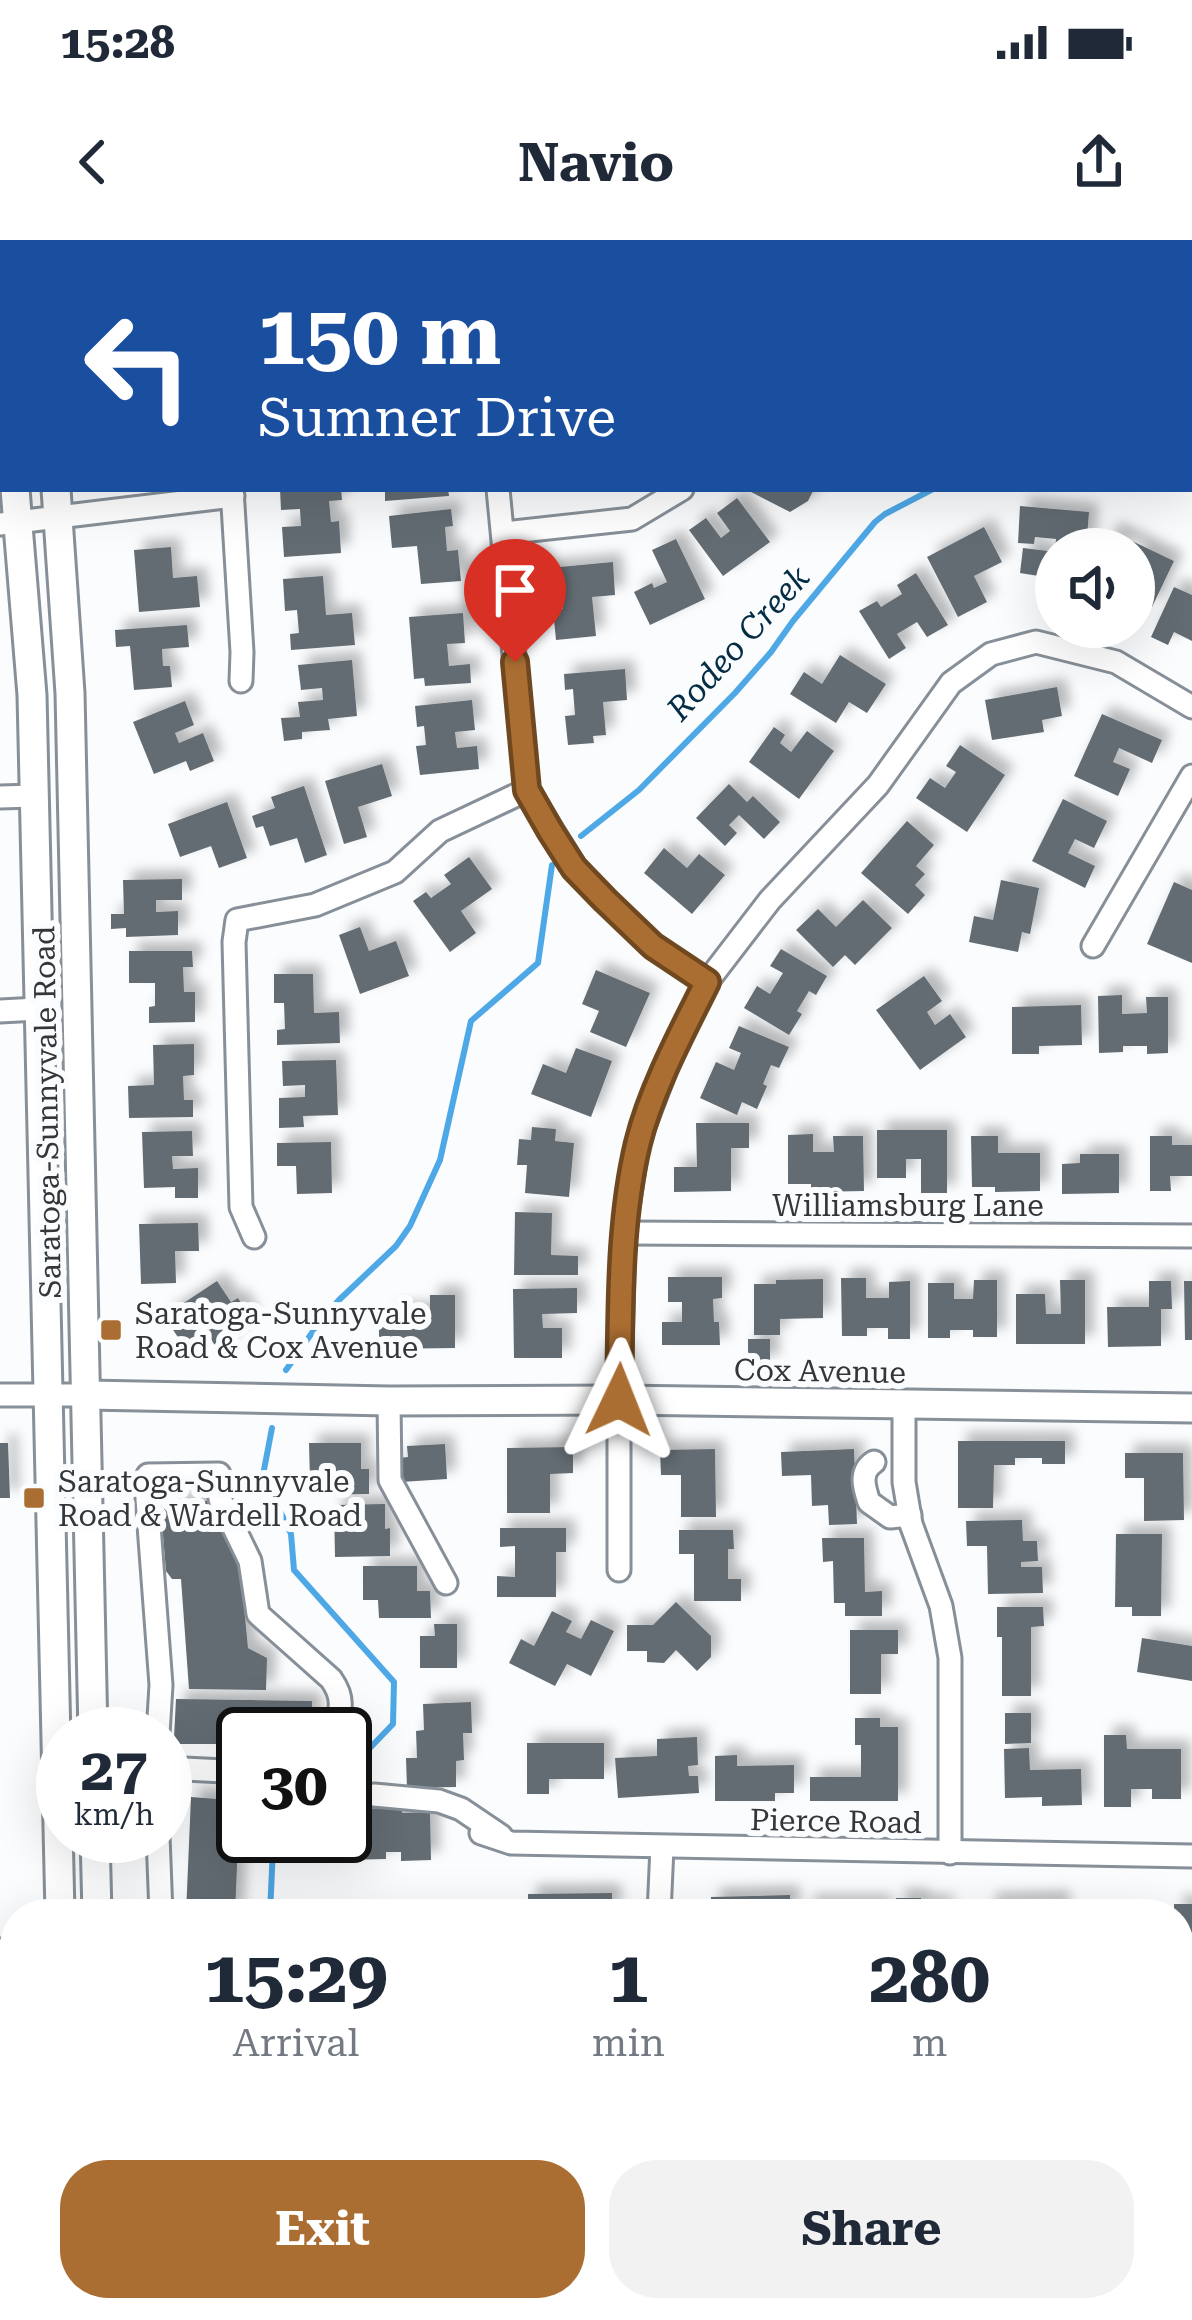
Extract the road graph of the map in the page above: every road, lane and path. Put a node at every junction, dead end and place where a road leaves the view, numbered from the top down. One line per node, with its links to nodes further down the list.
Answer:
1 (14, 492): 6 (main road, Saratoga-Sunnyvale Road)
2 (498, 492): 7 (street)
3 (677, 492): 7 (street)
4 (233, 493): 5 (street); 8 (street)
5 (58, 503): 6 (street); 22 (main road, Saratoga-Sunnyvale Road)
6 (9, 523): 12 (main road, Saratoga-Sunnyvale Road)
7 (503, 533): 11 (street)
8 (241, 681)
9 (1192, 707): 15 (street)
10 (1192, 776): 14 (street)
11 (527, 790): 15 (street); 20 (street)
12 (34, 796): 13 (street); 16 (main road, Saratoga-Sunnyvale Road)
13 (0, 797)
14 (1094, 946)
15 (707, 982): 18 (street)
16 (38, 1009): 17 (street); 23 (main road, Saratoga-Sunnyvale Road)
17 (0, 1011)
18 (624, 1233): 19 (street, Williamsburg Lane); 24 (street)
19 (1192, 1236)
20 (254, 1237)
21 (0, 1395): 23 (street)
22 (87, 1395): 23 (street); 25 (main road, Cox Avenue); 32 (main road, Saratoga-Sunnyvale Road)
23 (50, 1396): 43 (main road, Saratoga-Sunnyvale Road)
24 (619, 1400): 25 (main road, Cox Avenue); 26 (main road, Cox Avenue); 30 (street)
25 (389, 1401): 31 (street)
26 (904, 1405): 27 (main road, Cox Avenue); 29 (street)
27 (1192, 1408)
28 (874, 1462): 29 (street)
29 (910, 1515): 39 (street)
30 (620, 1570)
31 (446, 1583)
32 (93, 1707)
33 (160, 1707): 34 (street)
34 (341, 1707)
35 (374, 1795): 37 (street)
36 (481, 1833): 37 (street, Pierce Road)
37 (511, 1843): 38 (street, Pierce Road)
38 (662, 1847): 39 (street, Pierce Road); 46 (street)
39 (950, 1853): 40 (street, Pierce Road)
40 (1192, 1856)
41 (96, 1863): 44 (main road)
42 (159, 1863): 45 (street)
43 (60, 1899)
44 (97, 1899)
45 (160, 1899)
46 (660, 1899)

